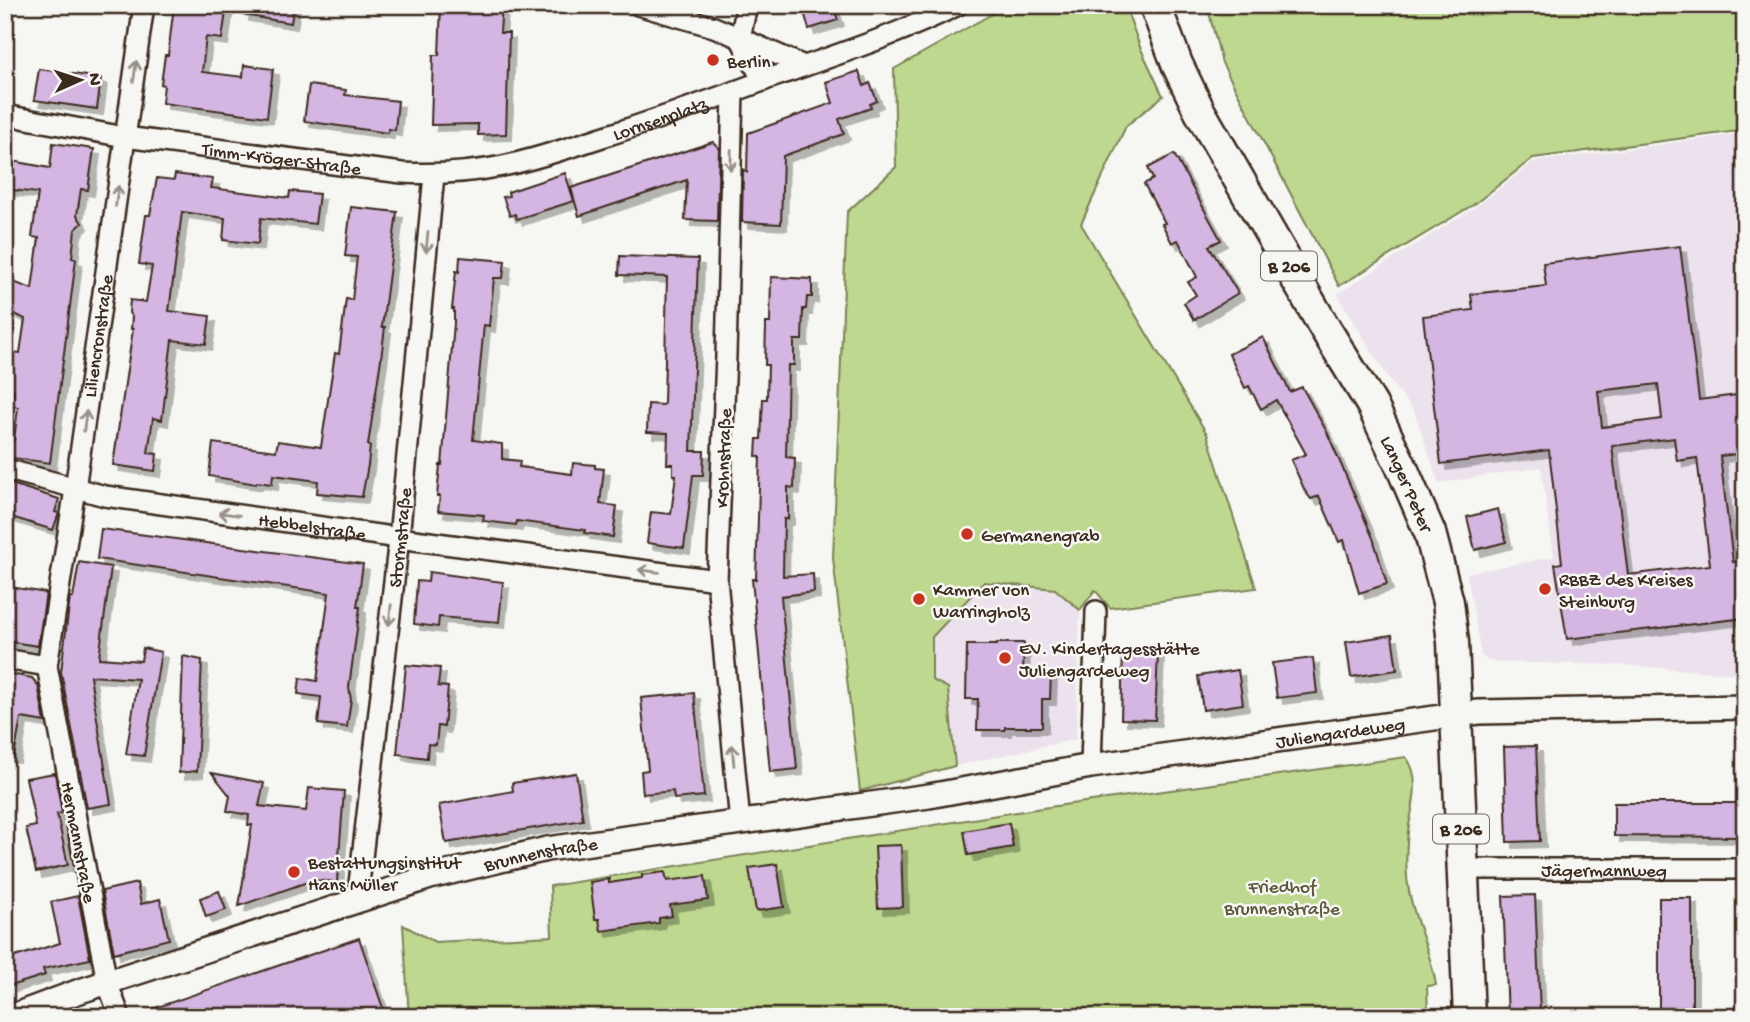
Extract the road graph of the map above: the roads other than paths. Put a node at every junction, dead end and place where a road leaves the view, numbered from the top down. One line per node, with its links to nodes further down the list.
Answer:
1 (144, 5): 11 (street, Liliencronstraße, one-way to 1)
2 (638, 5): 6 (street)
3 (747, 5): 6 (street)
4 (958, 5): 7 (street, Lornsenplatz)
5 (1155, 5): 22 (main road, Langer Peter / B 206)
6 (740, 38): 7 (street); 8 (street)
7 (804, 66): 8 (street, Lornsenplatz)
8 (763, 81): 9 (street, Lornsenplatz)
9 (733, 92): 12 (street, Lornsenplatz); 17 (street, Krohnstraße, one-way to 17)
10 (5, 115): 11 (street, Timm-Kröger-Straße)
11 (125, 137): 13 (street, Timm-Kröger-Straße); 15 (street, Liliencronstraße, one-way to 11)
12 (556, 153): 13 (street, Timm-Kröger-Straße)
13 (434, 174): 16 (street, Stormstraße, one-way to 16)
14 (5, 470): 15 (street, Hebbelstraße)
15 (75, 489): 16 (street, Hebbelstraße, one-way to 15); 20 (street, Liliencronstraße)
16 (399, 538): 17 (street, Hebbelstraße, one-way to 16); 27 (street, Stormstraße, one-way to 27)
17 (717, 580): 24 (street, Krohnstraße, one-way to 17)
18 (1096, 611): 23 (street)
19 (5, 659): 20 (street)
20 (47, 666): 28 (street, Hermannstraße)
21 (1745, 707): 22 (street, Juliengardeweg)
22 (1456, 715): 23 (street, Juliengardeweg); 25 (main road, Langer Peter / B 206)
23 (1091, 766): 24 (street, Brunnenstraße)
24 (740, 823): 27 (street, Brunnenstraße)
25 (1462, 869): 26 (street, Jägermannweg); 31 (main road, Langer Peter / B 206)
26 (1745, 869)
27 (357, 901): 28 (street, Brunnenstraße)
28 (107, 982): 29 (street, Brunnenstraße); 30 (street, Hermannstraße)
29 (10, 1017)
30 (120, 1017)
31 (1469, 1017)

